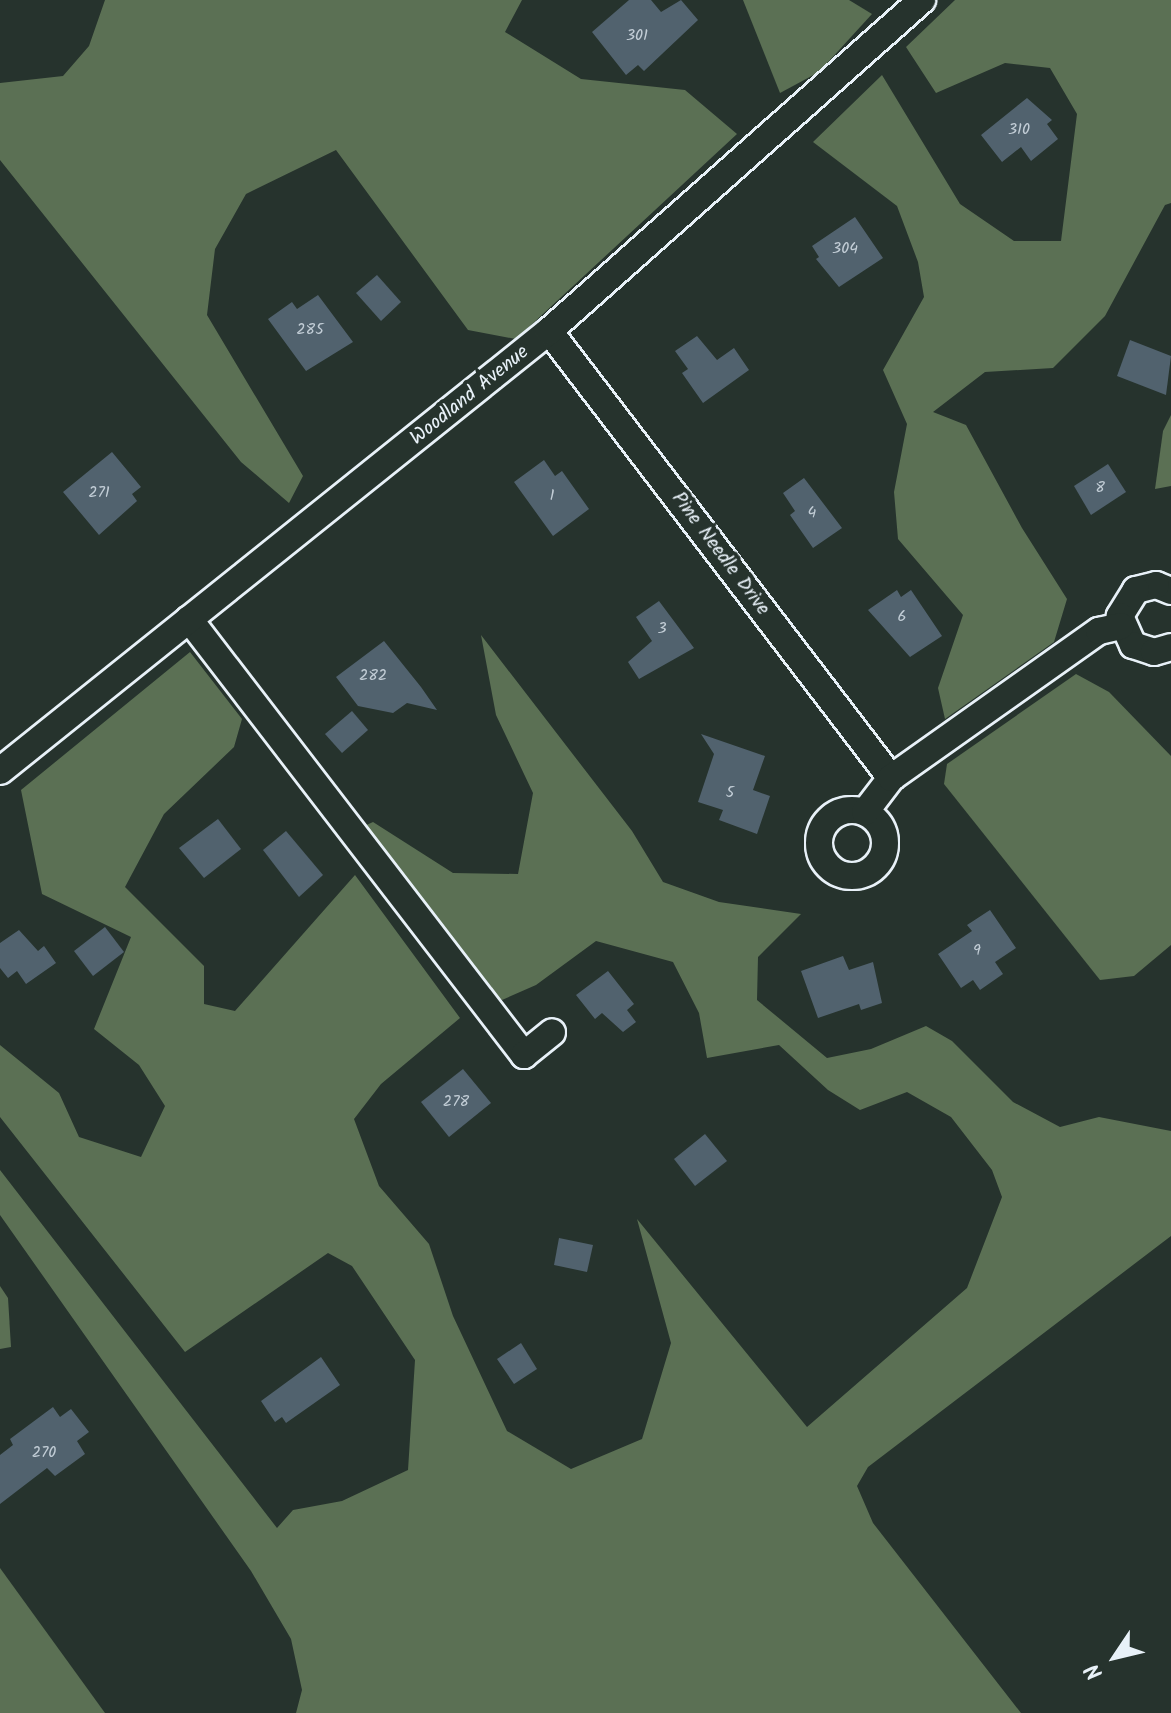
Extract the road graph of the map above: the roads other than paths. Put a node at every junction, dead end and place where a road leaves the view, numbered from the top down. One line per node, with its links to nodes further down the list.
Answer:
1 (922, 0): 2 (street, Woodland Avenue)
2 (549, 331): 4 (street, Woodland Avenue); 8 (street, Pine Needle Drive)
3 (1171, 591): 5 (street)
4 (189, 619): 7 (street, Woodland Avenue); 10 (street)
5 (1120, 626): 6 (street); 8 (street)
6 (1171, 647)
7 (0, 771)
8 (891, 778): 9 (street)
9 (865, 812)
10 (552, 1032)

